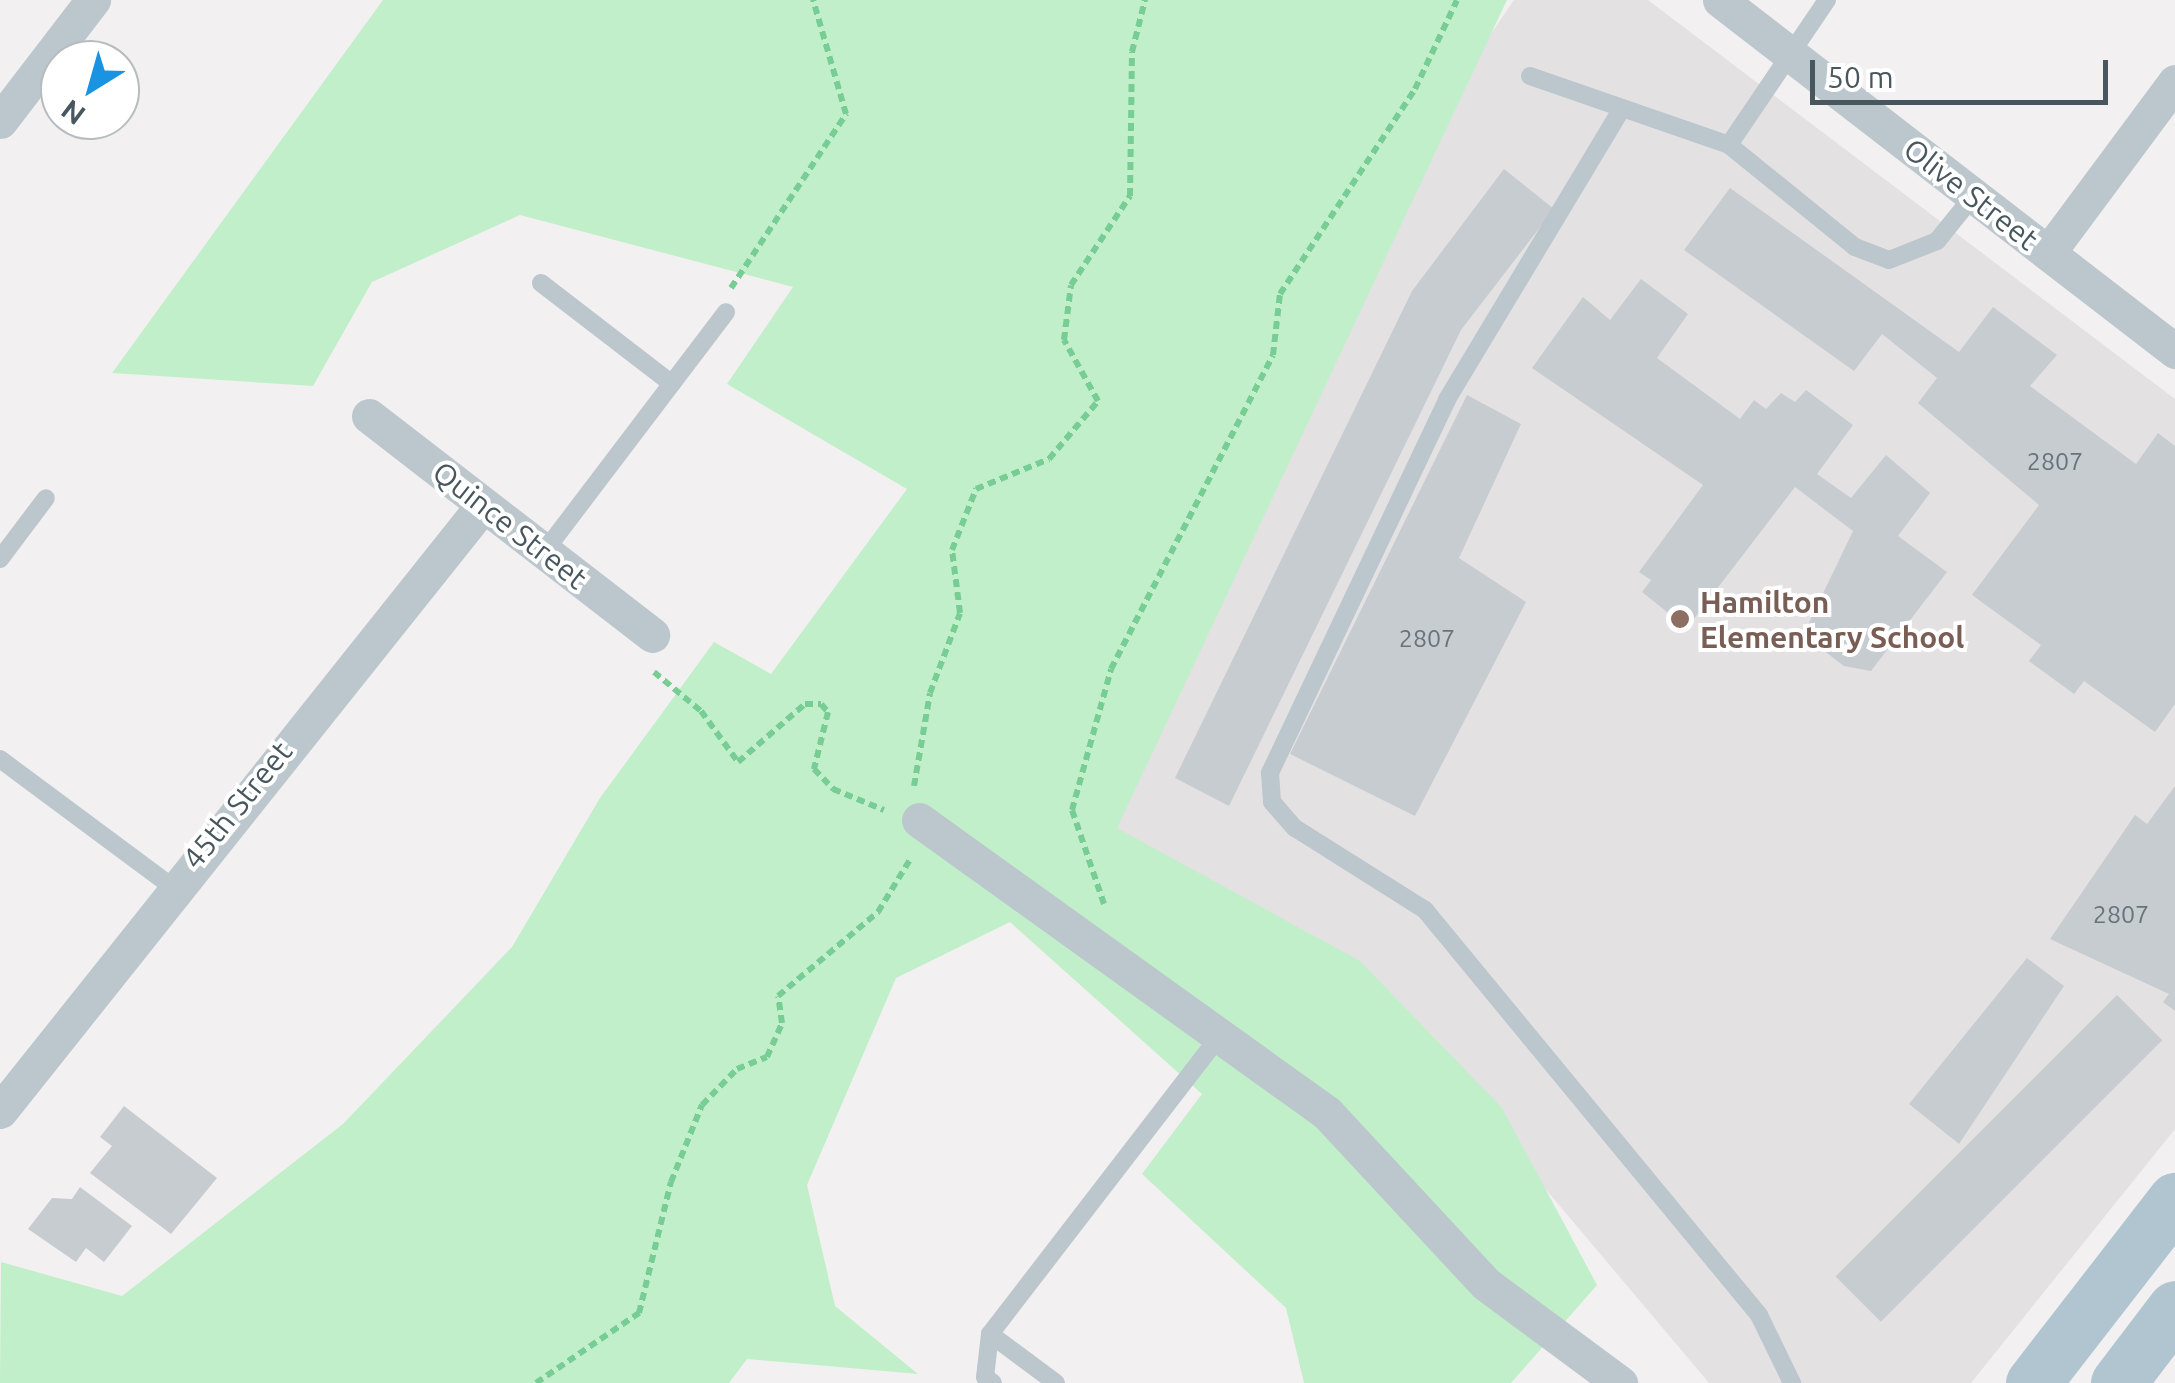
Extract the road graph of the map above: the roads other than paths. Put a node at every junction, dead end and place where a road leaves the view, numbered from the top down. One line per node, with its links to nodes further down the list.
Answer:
1 (93, 0): 8 (street)
2 (1720, 0): 4 (street, Olive Street)
3 (1827, 0): 4 (lane)
4 (1788, 52): 9 (lane); 10 (street, Olive Street)
5 (1530, 76): 7 (lane)
6 (2175, 82): 11 (street)
7 (1621, 110): 9 (lane); 33 (lane)
8 (0, 121)
9 (1729, 144): 10 (lane)
10 (1974, 196): 11 (street, Olive Street)
11 (2048, 252): 14 (street, Olive Street)
12 (541, 283): 15 (lane)
13 (726, 312): 15 (lane)
14 (2175, 350)
15 (672, 384): 19 (lane)
16 (369, 416): 18 (street, Quince Street)
17 (46, 498): 20 (lane)
18 (482, 505): 19 (street, Quince Street); 24 (street, 45th Street)
19 (544, 552): 21 (street, Quince Street)
20 (0, 559)
21 (648, 650)
22 (0, 759): 24 (lane)
23 (919, 820): 25 (street)
24 (170, 886): 26 (street, 45th Street)
25 (1221, 1034): 29 (lane); 32 (street)
26 (0, 1111)
27 (2175, 1200): 34 (main road)
28 (2175, 1308): 35 (main road)
29 (990, 1334): 30 (lane); 31 (lane)
30 (992, 1383)
31 (1056, 1383)
32 (1620, 1383)
33 (1792, 1383)
34 (2033, 1383)
35 (2118, 1383)

